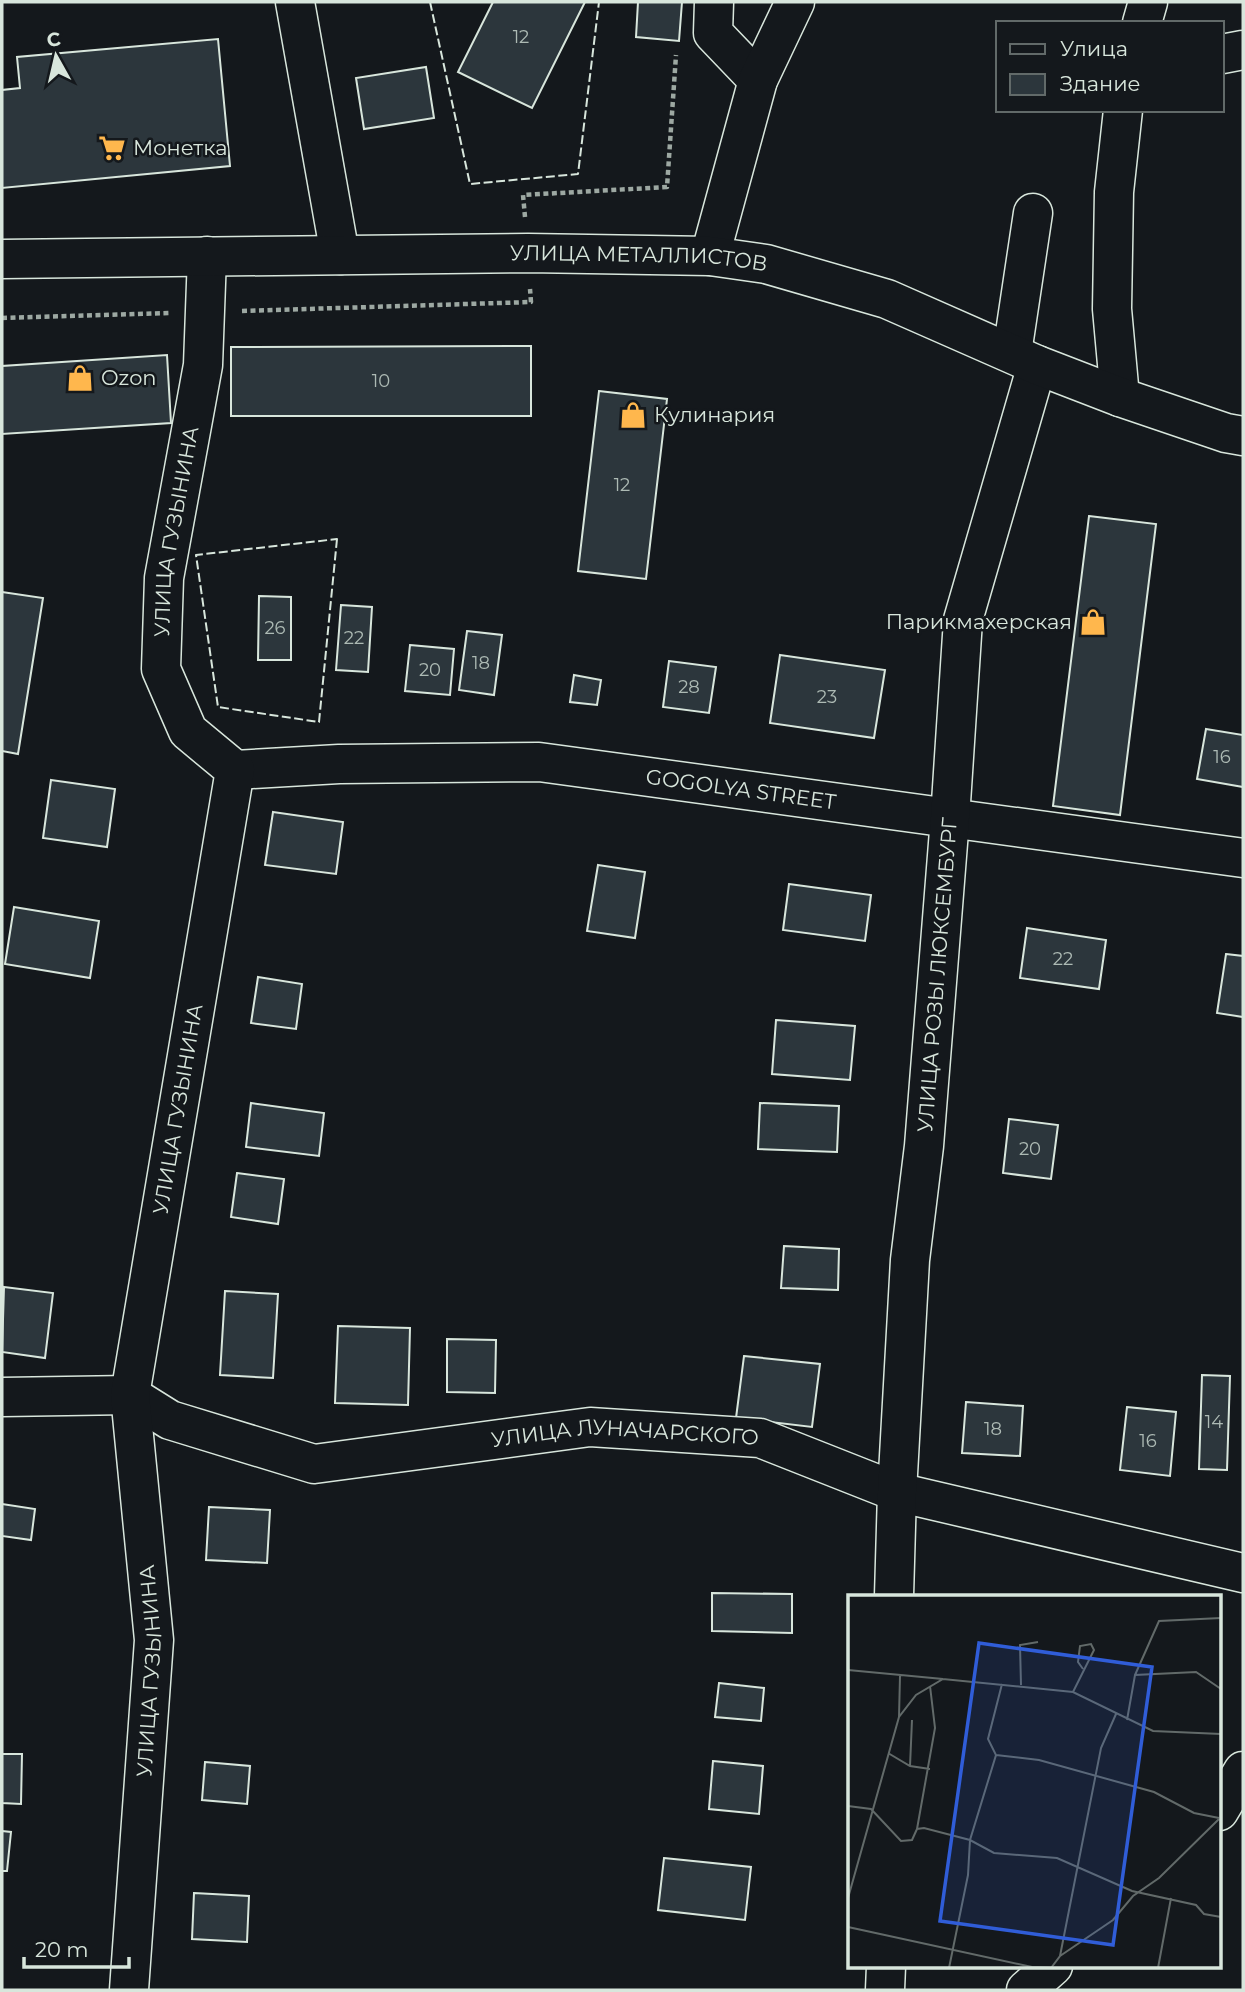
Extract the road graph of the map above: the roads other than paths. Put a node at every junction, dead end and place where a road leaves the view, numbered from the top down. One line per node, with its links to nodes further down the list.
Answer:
1 (295, 2): 11 (street)
2 (714, 2): 8 (street)
3 (795, 2): 8 (street)
4 (1148, 2): 5 (street)
5 (1143, 21)
6 (1243, 50): 7 (street)
7 (1224, 54)
8 (758, 79): 13 (street)
9 (1123, 112): 16 (street)
10 (1033, 213): 15 (street, УЛИЦА РОЗЫ ЛЮКСЕМБУРГ)
11 (340, 255): 12 (street, УЛИЦА МЕТАЛЛИСТОВ); 13 (street, УЛИЦА МЕТАЛЛИСТОВ)
12 (206, 256): 14 (street, УЛИЦА МЕТАЛЛИСТОВ); 18 (street, УЛИЦА ГУЗЫНИНА)
13 (710, 256): 15 (street, УЛИЦА МЕТАЛЛИСТОВ)
14 (2, 260)
15 (1024, 359): 16 (street, УЛИЦА МЕТАЛЛИСТОВ); 19 (street, УЛИЦА РОЗЫ ЛЮКСЕМБУРГ)
16 (1120, 397): 17 (street, УЛИЦА МЕТАЛЛИСТОВ)
17 (1243, 436)
18 (235, 770): 19 (street, GOGOLYA STREET); 21 (street, УЛИЦА ГУЗЫНИНА)
19 (950, 818): 20 (street, GOGOLYA STREET); 23 (street, УЛИЦА РОЗЫ ЛЮКСЕМБУРГ)
20 (1243, 858)
21 (130, 1395): 22 (street); 23 (street, УЛИЦА ЛУНАЧАРСКОГО); 30 (street, УЛИЦА ГУЗЫНИНА)
22 (2, 1397)
23 (897, 1492): 24 (street, УЛИЦА ЛУНАЧАРСКОГО); 25 (street, УЛИЦА РОЗЫ ЛЮКСЕМБУРГ)
24 (1243, 1573)
25 (894, 1595)
26 (1243, 1771): 27 (street)
27 (1220, 1809)
28 (886, 1968): 31 (street)
29 (1051, 1968): 32 (street)
30 (129, 1990)
31 (885, 1990)
32 (1026, 1990)

